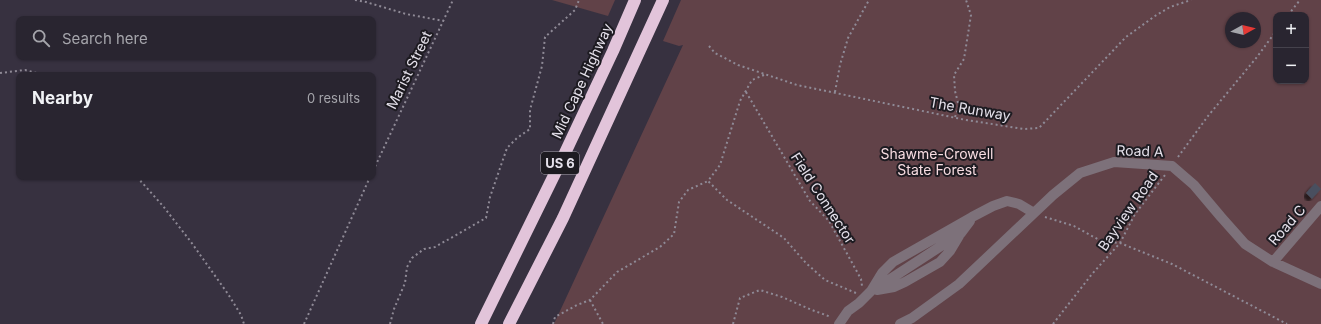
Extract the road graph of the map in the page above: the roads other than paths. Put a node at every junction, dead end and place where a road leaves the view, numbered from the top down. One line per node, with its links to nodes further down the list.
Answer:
1 (635, 0): 10 (highway, Mid Cape Highway / US 6)
2 (663, 0): 11 (highway, US 6)
3 (1321, 206): 6 (lane, Road C)
4 (1034, 213): 5 (lane); 6 (lane, Road A); 12 (lane, Road A)
5 (972, 217): 8 (lane); 8 (lane)
6 (1273, 262): 7 (lane, Road A)
7 (1321, 284)
8 (868, 294): 9 (lane)
9 (840, 322)
10 (481, 324)
11 (509, 324)
12 (900, 324)

